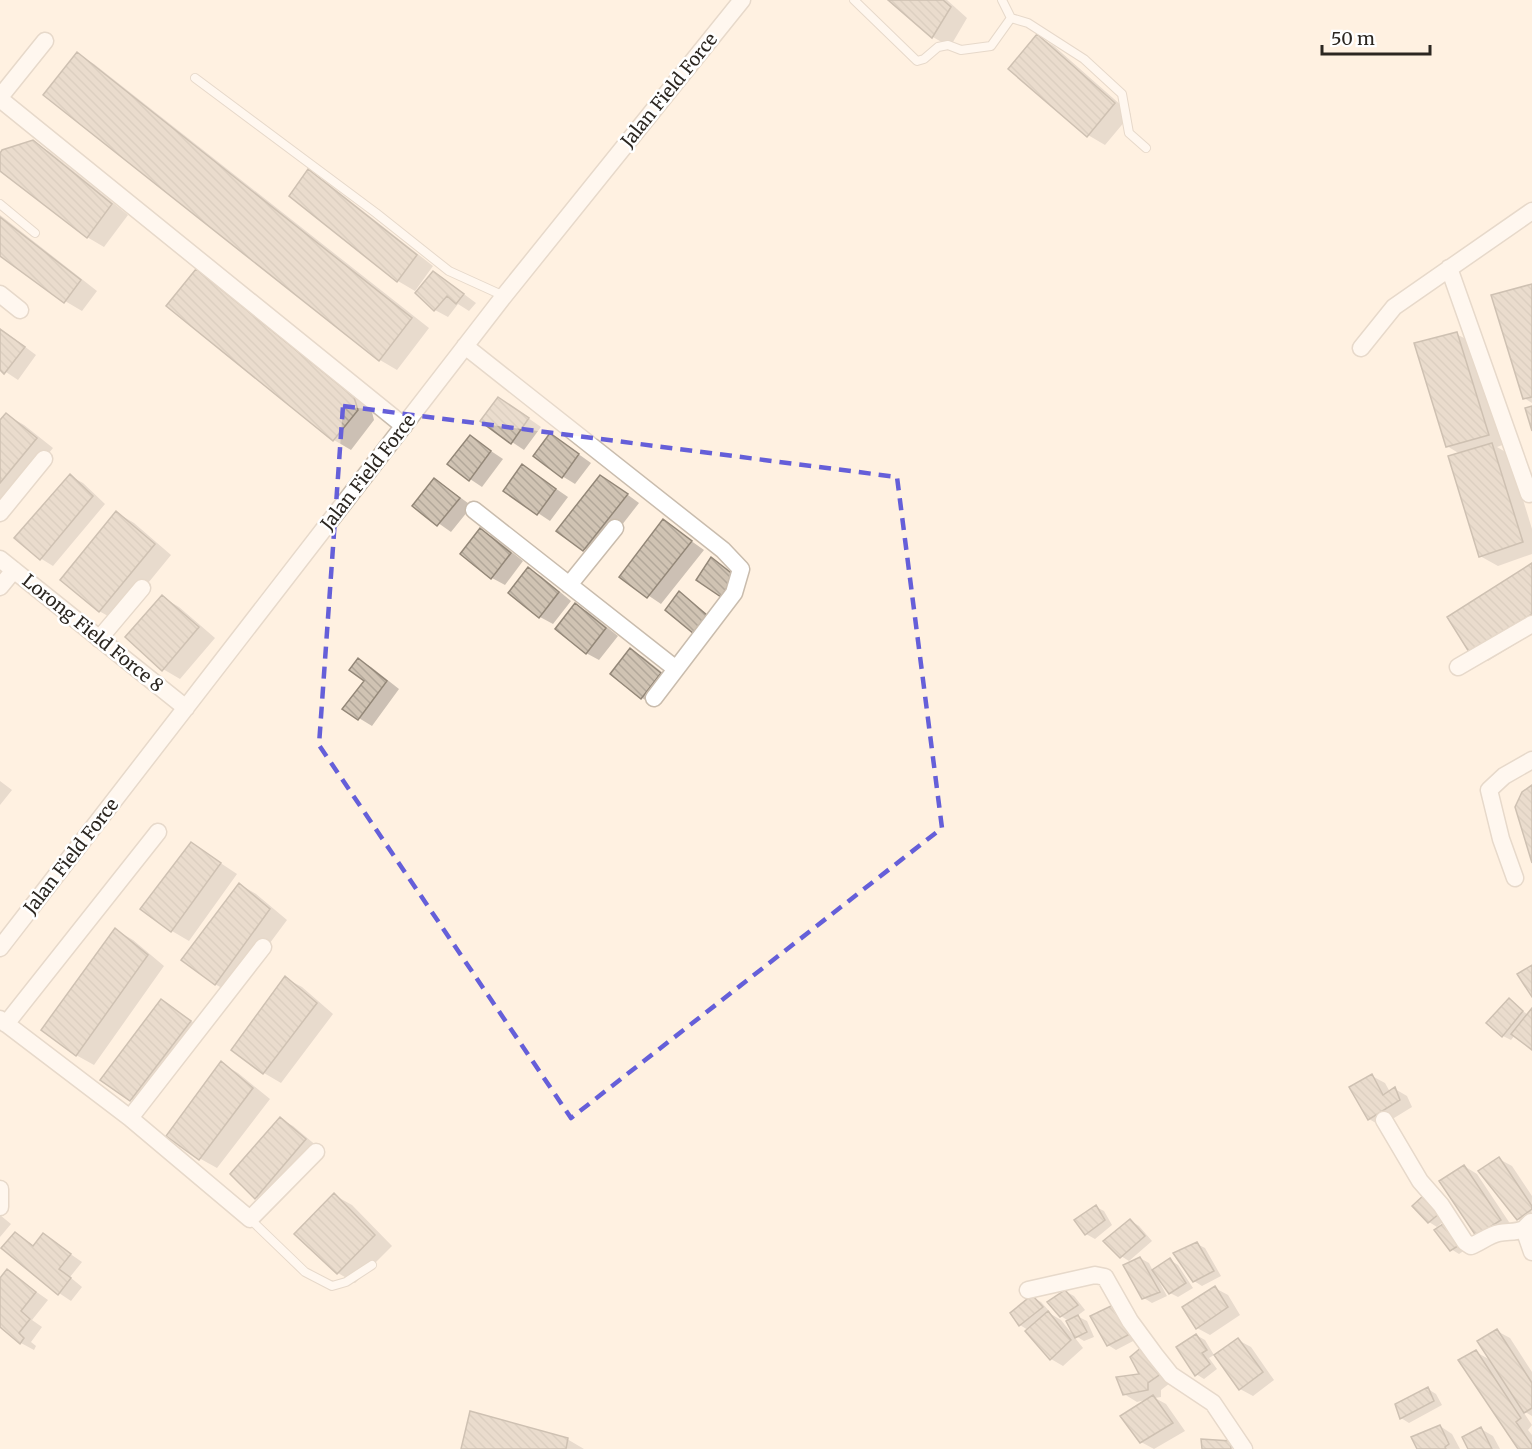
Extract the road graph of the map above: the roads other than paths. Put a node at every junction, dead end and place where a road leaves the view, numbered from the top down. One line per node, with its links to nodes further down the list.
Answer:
1 (742, 0): 14 (street, Jalan Field Force)
2 (854, 0): 4 (lane)
3 (1002, 0): 4 (lane)
4 (1011, 18): 8 (lane)
5 (45, 41): 7 (street)
6 (195, 78): 14 (lane)
7 (0, 98): 18 (street)
8 (1146, 148)
9 (0, 204): 11 (lane)
10 (1532, 211): 12 (street)
11 (35, 233)
12 (1449, 268): 17 (street); 20 (street)
13 (0, 294): 15 (street)
14 (504, 296): 16 (street, Jalan Field Force)
15 (20, 310)
16 (465, 346): 18 (street, Jalan Field Force); 32 (street)
17 (1361, 348)
18 (404, 426): 34 (street, Jalan Field Force)
19 (44, 459): 22 (street)
20 (1529, 494)
21 (474, 510): 26 (street)
22 (0, 513)
23 (615, 528): 26 (street)
24 (0, 559): 25 (street, Lorong Field Force 8)
25 (14, 570): 27 (street); 30 (street, Lorong Field Force 8)
26 (569, 585): 32 (street)
27 (0, 587)
28 (142, 588): 30 (street)
29 (1532, 624): 31 (street)
30 (99, 639): 34 (street, Lorong Field Force 8)
31 (1458, 667)
32 (675, 669): 33 (street)
33 (654, 698)
34 (186, 708): 39 (street, Jalan Field Force)
35 (1532, 760): 37 (street)
36 (158, 832): 40 (street)
37 (1515, 878)
38 (263, 947): 41 (street)
39 (0, 948)
40 (3, 1022): 41 (street)
41 (130, 1119): 46 (street)
42 (1384, 1120): 47 (street)
43 (316, 1152): 46 (street)
44 (0, 1189): 45 (street)
45 (0, 1207)
46 (250, 1219): 49 (lane)
47 (1528, 1225): 48 (street)
48 (1532, 1252)
49 (372, 1265)
50 (1028, 1290): 51 (street)
51 (1245, 1449)

